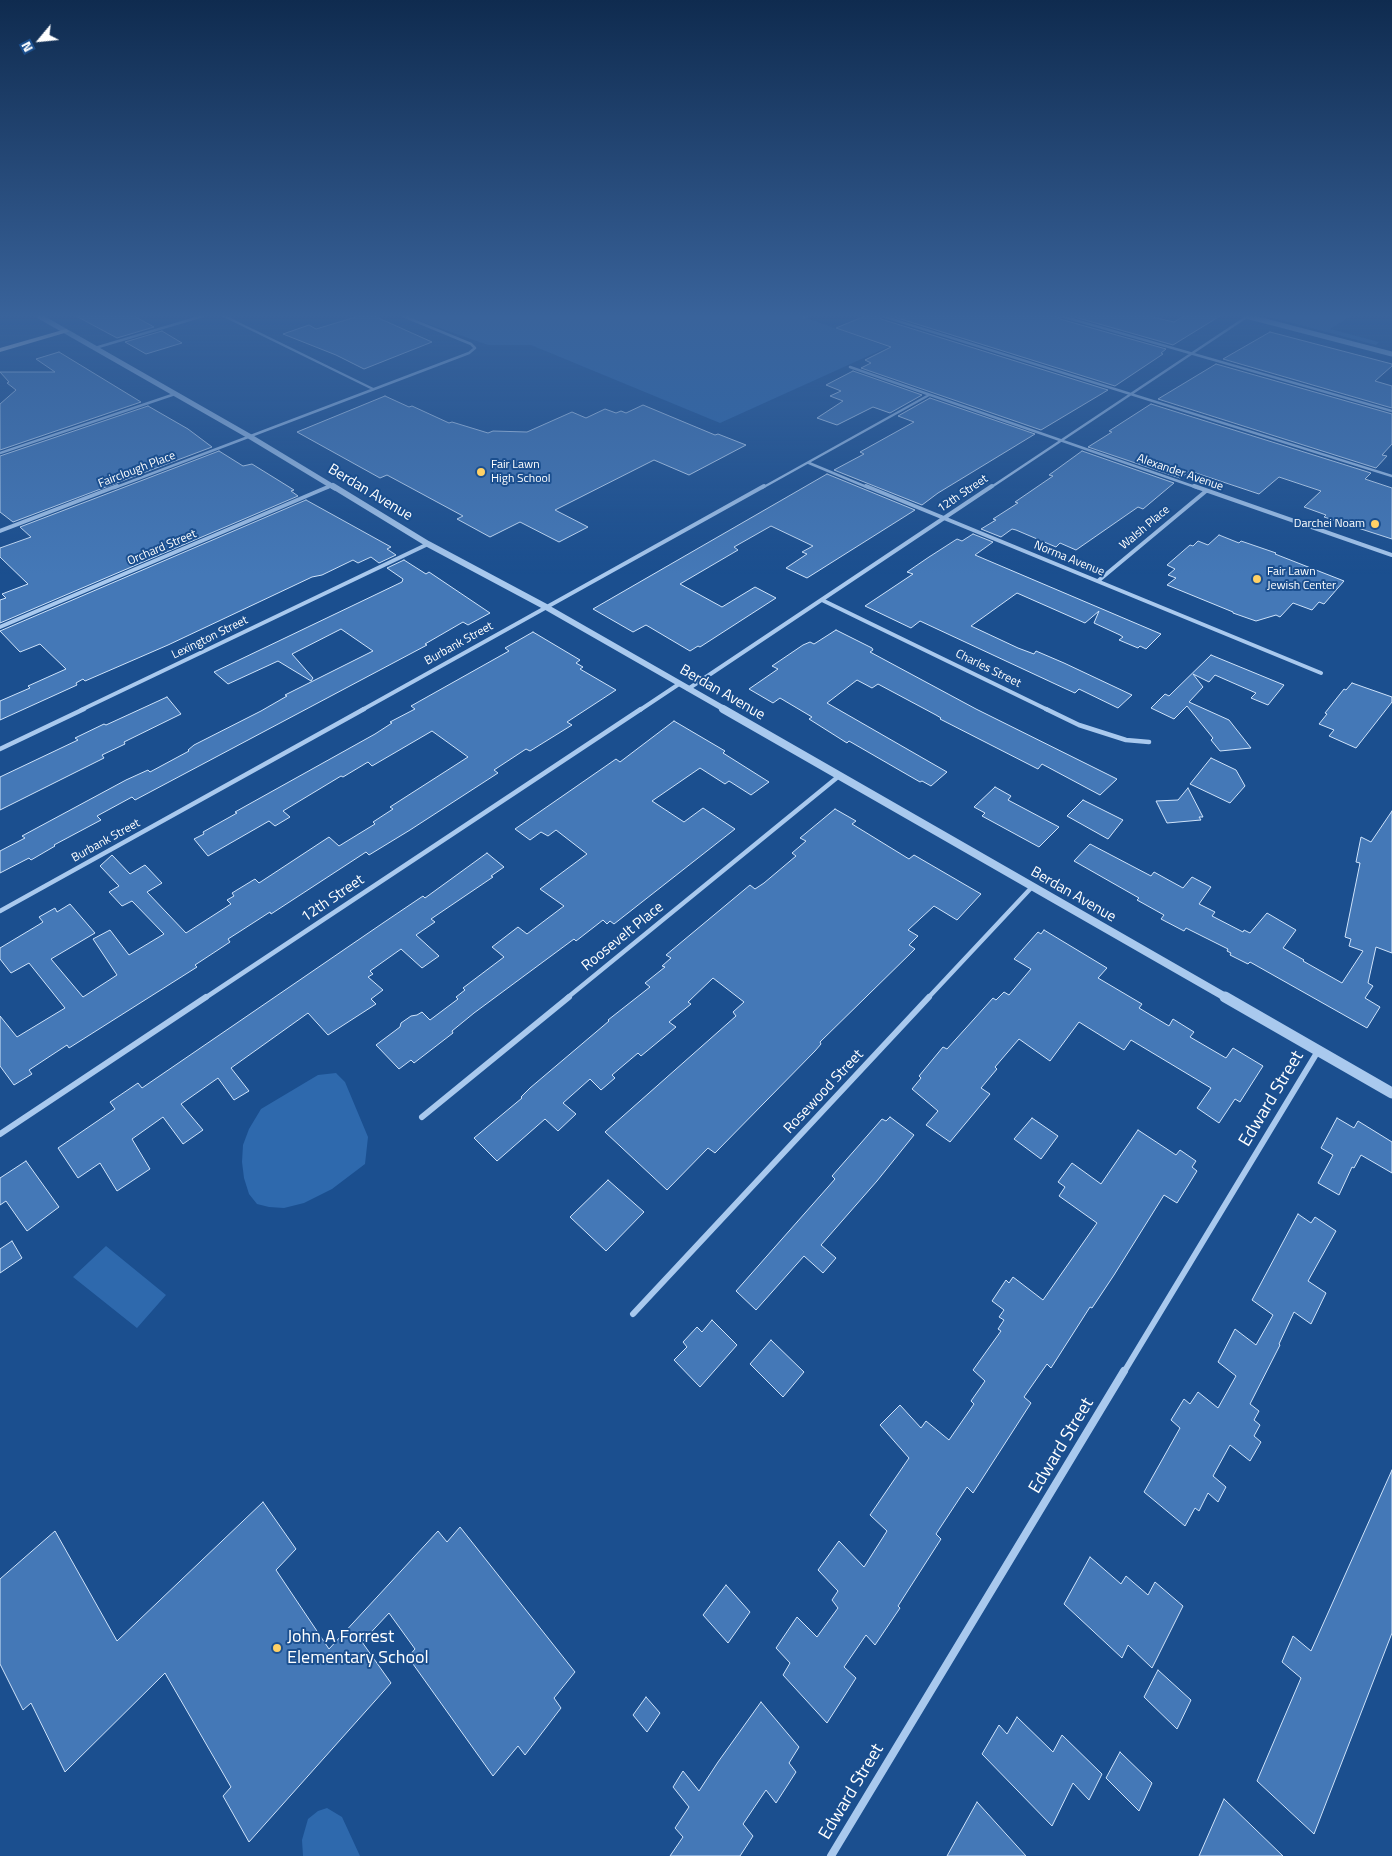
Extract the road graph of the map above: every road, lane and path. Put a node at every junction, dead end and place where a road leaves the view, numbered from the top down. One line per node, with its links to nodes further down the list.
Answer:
1 (150, 403): 12 (street)
2 (191, 403): 10 (street, Berdan Avenue)
3 (336, 403): 10 (street, Fairclough Place)
4 (916, 403): 13 (street, Burbank Street)
5 (951, 403): 11 (street, Alexander Avenue)
6 (1119, 403): 11 (street, 12th Street)
7 (1159, 403): 14 (street)
8 (1366, 403): 9 (street)
9 (1392, 410)
10 (249, 436): 15 (street, Berdan Avenue); 18 (street, Fairclough Place)
11 (1061, 441): 16 (street, Alexander Avenue); 17 (street, 12th Street)
12 (0, 453)
13 (809, 463): 17 (street, Norma Avenue); 23 (street, Burbank Street)
14 (1392, 476)
15 (331, 486): 19 (street, Berdan Avenue); 24 (street, Orchard Street)
16 (1206, 491): 20 (street, Alexander Avenue); 21 (street, Walsh Place)
17 (945, 518): 21 (street, Norma Avenue); 22 (street, 12th Street)
18 (0, 531)
19 (428, 544): 23 (street, Berdan Avenue); 29 (street, Lexington Street)
20 (1392, 555)
21 (1098, 581): 25 (street, Norma Avenue)
22 (822, 600): 27 (street, 12th Street); 28 (street, Charles Street)
23 (546, 607): 26 (street, Berdan Avenue); 32 (street, Burbank Street)
24 (0, 627)
25 (1321, 673)
26 (679, 684): 27 (street, Berdan Avenue); 36 (street, 12th Street)
27 (688, 689): 30 (street, Berdan Avenue)
28 (1149, 742)
29 (0, 749)
30 (839, 776): 31 (street, Berdan Avenue); 35 (street, Roosevelt Place)
31 (1032, 887): 33 (street, Berdan Avenue); 37 (street, Rosewood Street)
32 (0, 911)
33 (1319, 1051): 34 (street, Berdan Avenue); 38 (street, Edward Street)
34 (1392, 1093)
35 (422, 1117)
36 (0, 1134)
37 (633, 1314)
38 (831, 1856)

